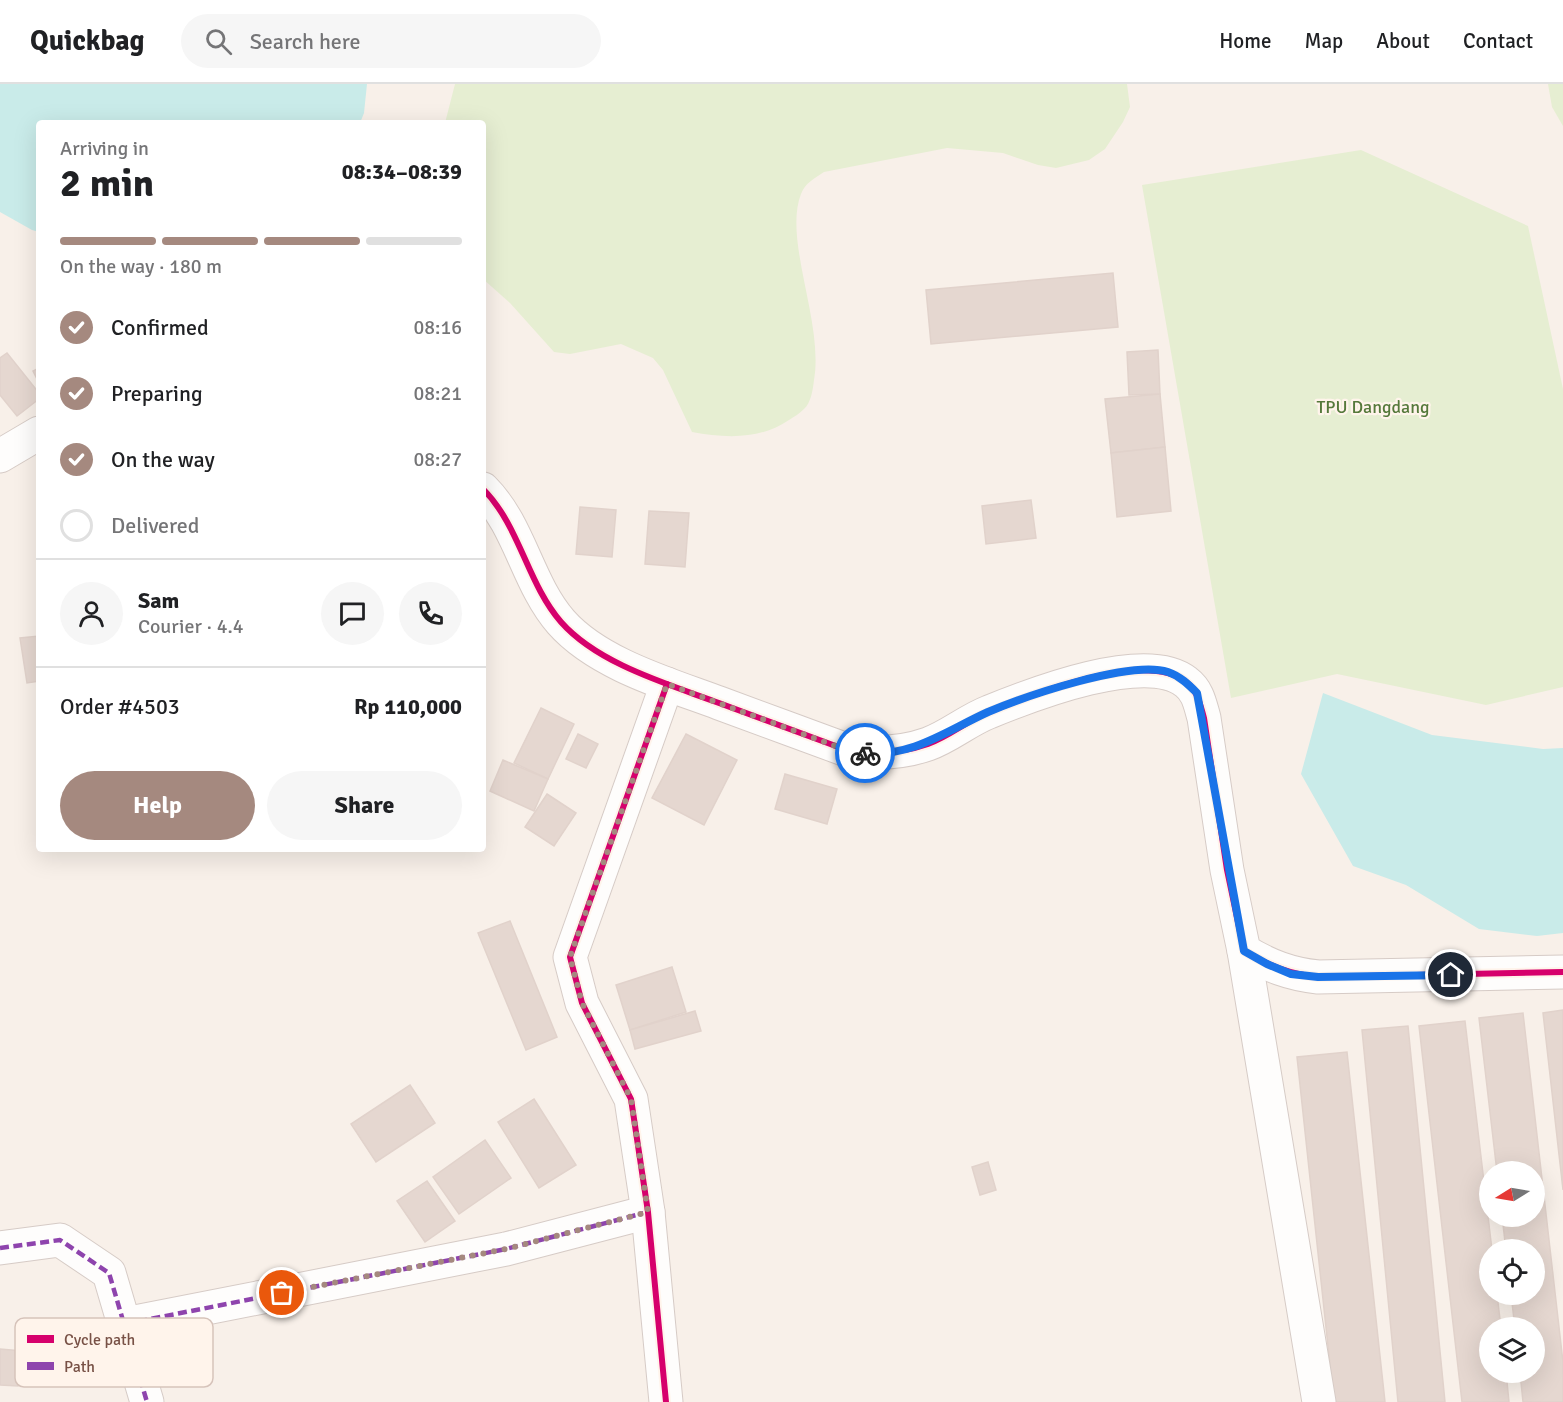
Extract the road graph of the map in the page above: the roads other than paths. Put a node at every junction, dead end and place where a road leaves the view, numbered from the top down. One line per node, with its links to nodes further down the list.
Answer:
1 (36, 435): 2 (street)
2 (0, 456)
3 (486, 492): 4 (street)
4 (667, 684): 5 (street); 7 (street)
5 (1244, 951): 6 (street); 14 (street)
6 (1563, 972)
7 (648, 1212): 10 (street); 13 (street)
8 (0, 1248): 9 (street)
9 (123, 1318)
10 (155, 1318)
11 (143, 1387): 12 (street)
12 (147, 1402)
13 (666, 1402)
14 (1319, 1402)

